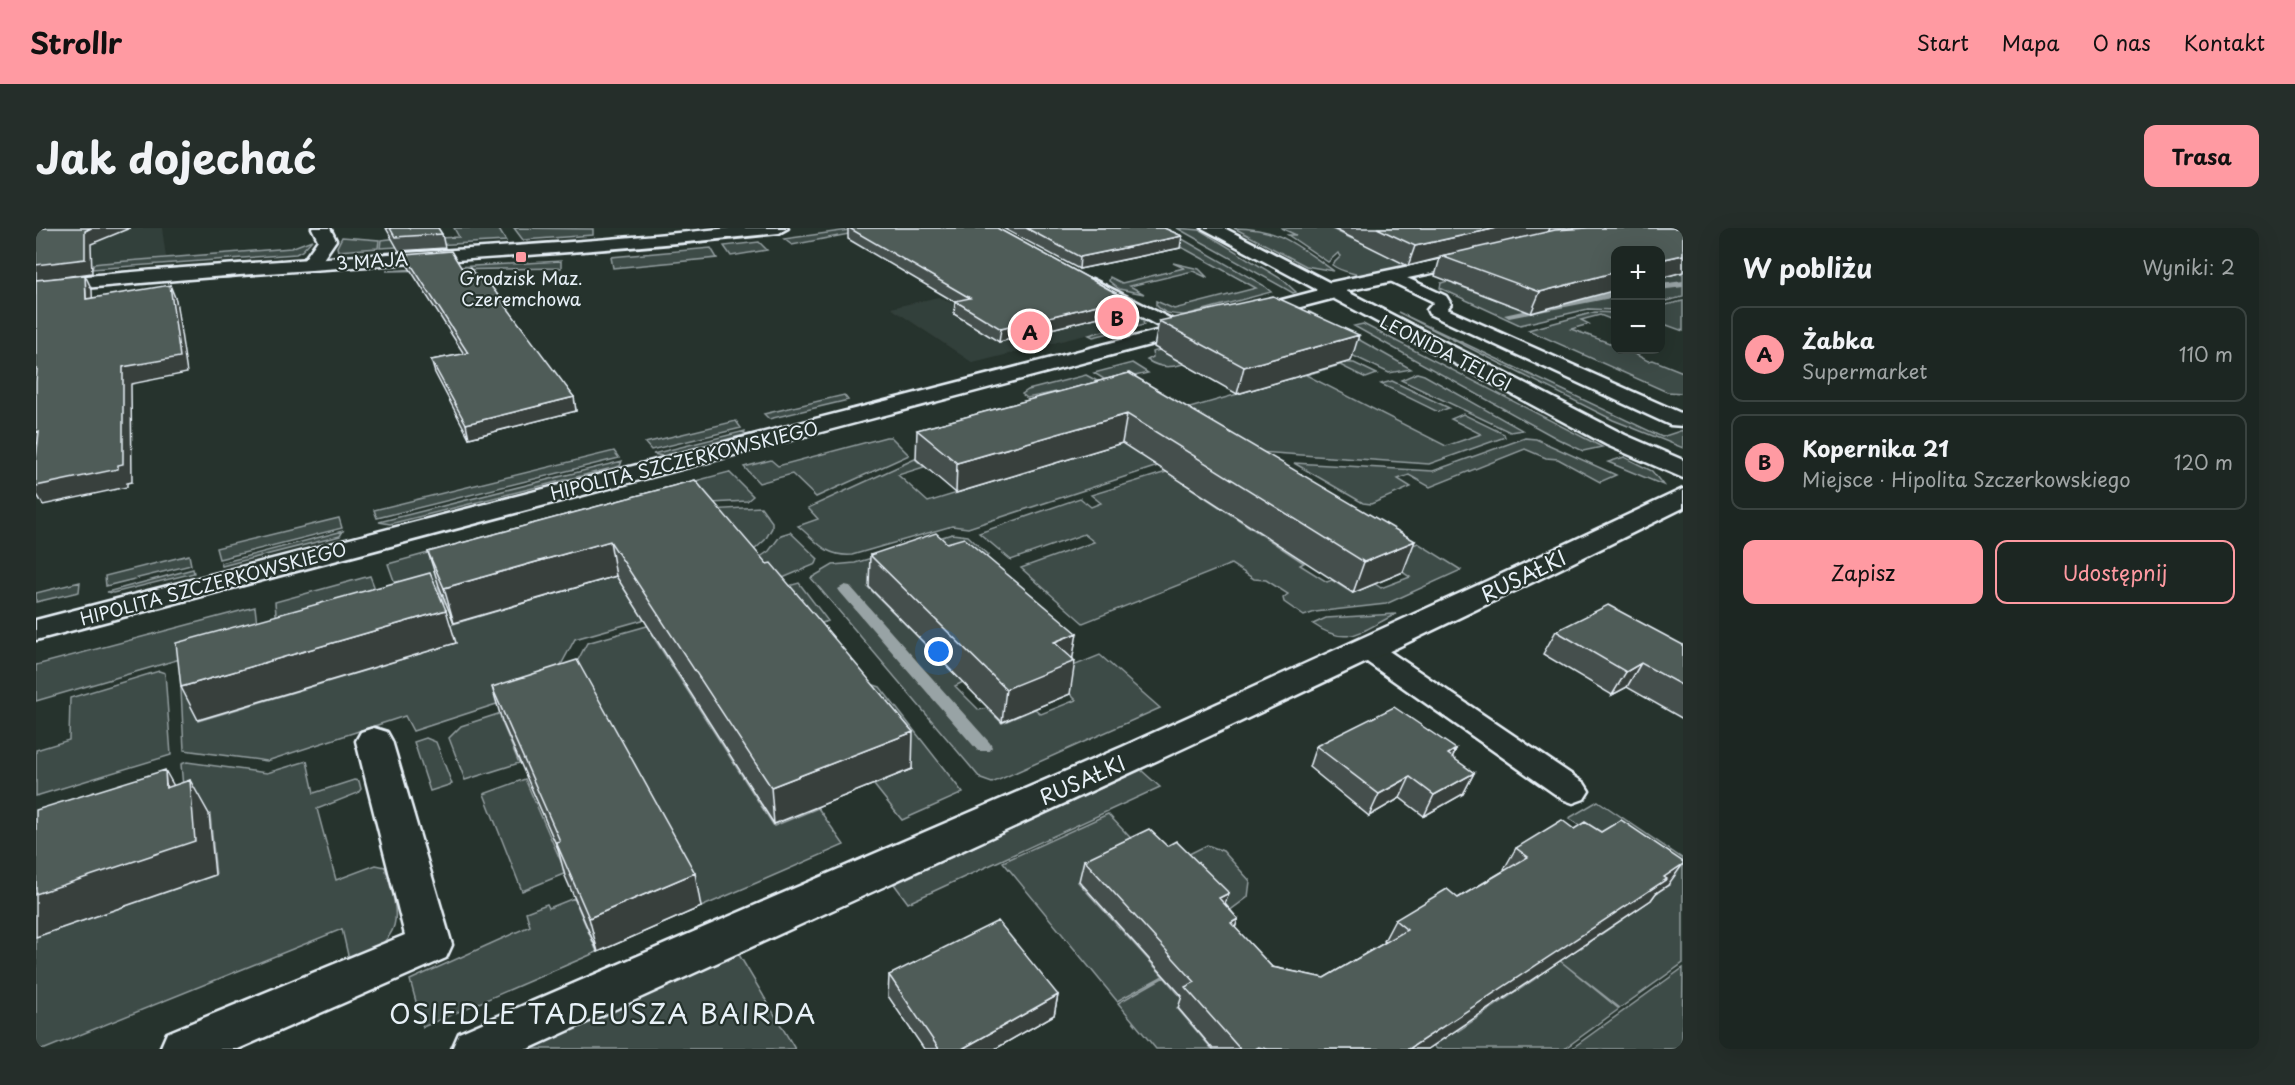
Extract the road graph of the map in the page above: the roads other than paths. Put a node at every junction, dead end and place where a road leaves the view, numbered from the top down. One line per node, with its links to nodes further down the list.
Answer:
1 (321, 228): 5 (street)
2 (779, 228): 5 (street, 3 MAJA)
3 (1211, 228): 9 (street, LEONIDA TELIGI)
4 (1498, 254): 7 (street, HIPOLITA SZCZERKOWSKIEGO)
5 (310, 264): 8 (street, 3 MAJA)
6 (1075, 275): 10 (lane)
7 (1394, 277): 9 (street, HIPOLITA SZCZERKOWSKIEGO); 11 (lane)
8 (36, 287)
9 (1329, 291): 10 (street, HIPOLITA SZCZERKOWSKIEGO); 12 (street, LEONIDA TELIGI)
10 (1180, 330): 14 (street, HIPOLITA SZCZERKOWSKIEGO)
11 (1683, 420)
12 (1683, 470)
13 (1683, 497): 15 (street, RUSAŁKI)
14 (36, 630)
15 (1367, 649): 17 (lane); 19 (street, RUSAŁKI)
16 (374, 741): 18 (street)
17 (1573, 791)
18 (184, 1049)
19 (476, 1049)

